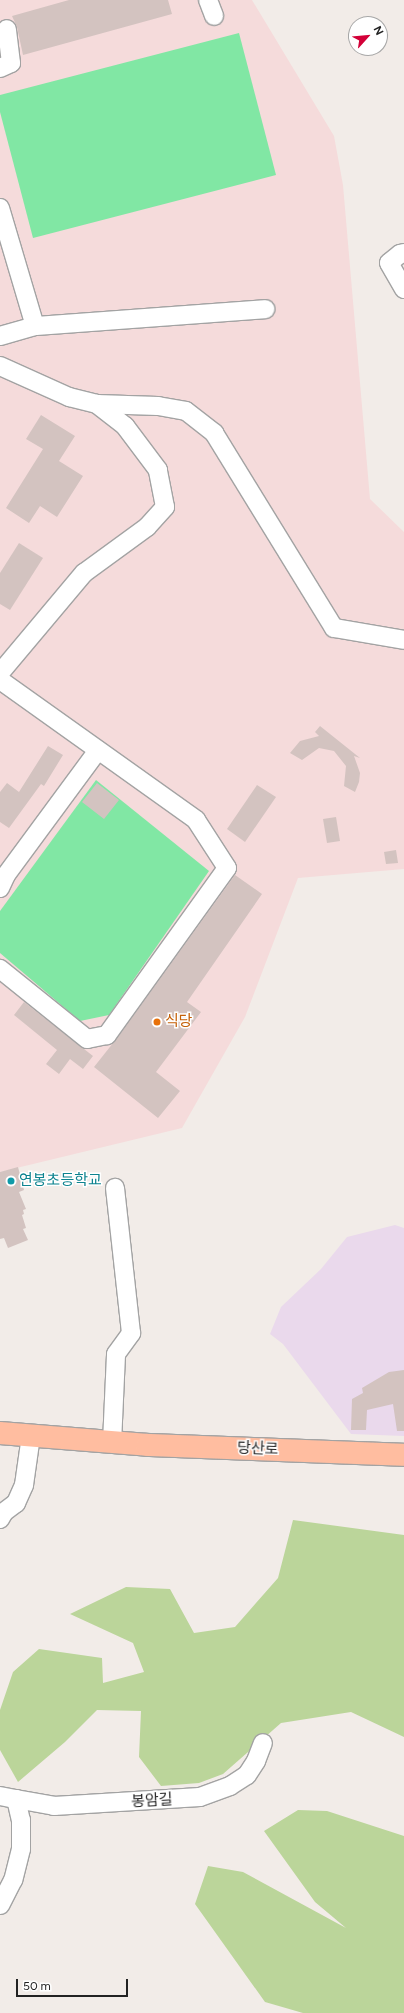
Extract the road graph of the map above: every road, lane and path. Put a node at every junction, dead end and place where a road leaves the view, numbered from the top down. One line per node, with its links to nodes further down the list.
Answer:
1 (7, 29): 2 (street)
2 (0, 68)
3 (0, 208): 7 (street)
4 (404, 253): 5 (street)
5 (404, 289)
6 (265, 309): 7 (street)
7 (35, 326): 8 (street)
8 (0, 336)
9 (0, 366): 10 (street)
10 (97, 404): 11 (street); 12 (street)
11 (404, 640)
12 (0, 673)
13 (0, 680): 14 (street)
14 (98, 750): 15 (street); 16 (street)
15 (0, 888)
16 (0, 969)
17 (115, 1188): 20 (street)
18 (0, 1433): 19 (main road, 당산로)
19 (31, 1436): 20 (main road, 당산로); 22 (street)
20 (112, 1443): 21 (main road, 당산로)
21 (404, 1455)
22 (0, 1519)
23 (262, 1743): 24 (street, 봉암길)
24 (8, 1798): 25 (street, 봉암길)
25 (0, 1905)

